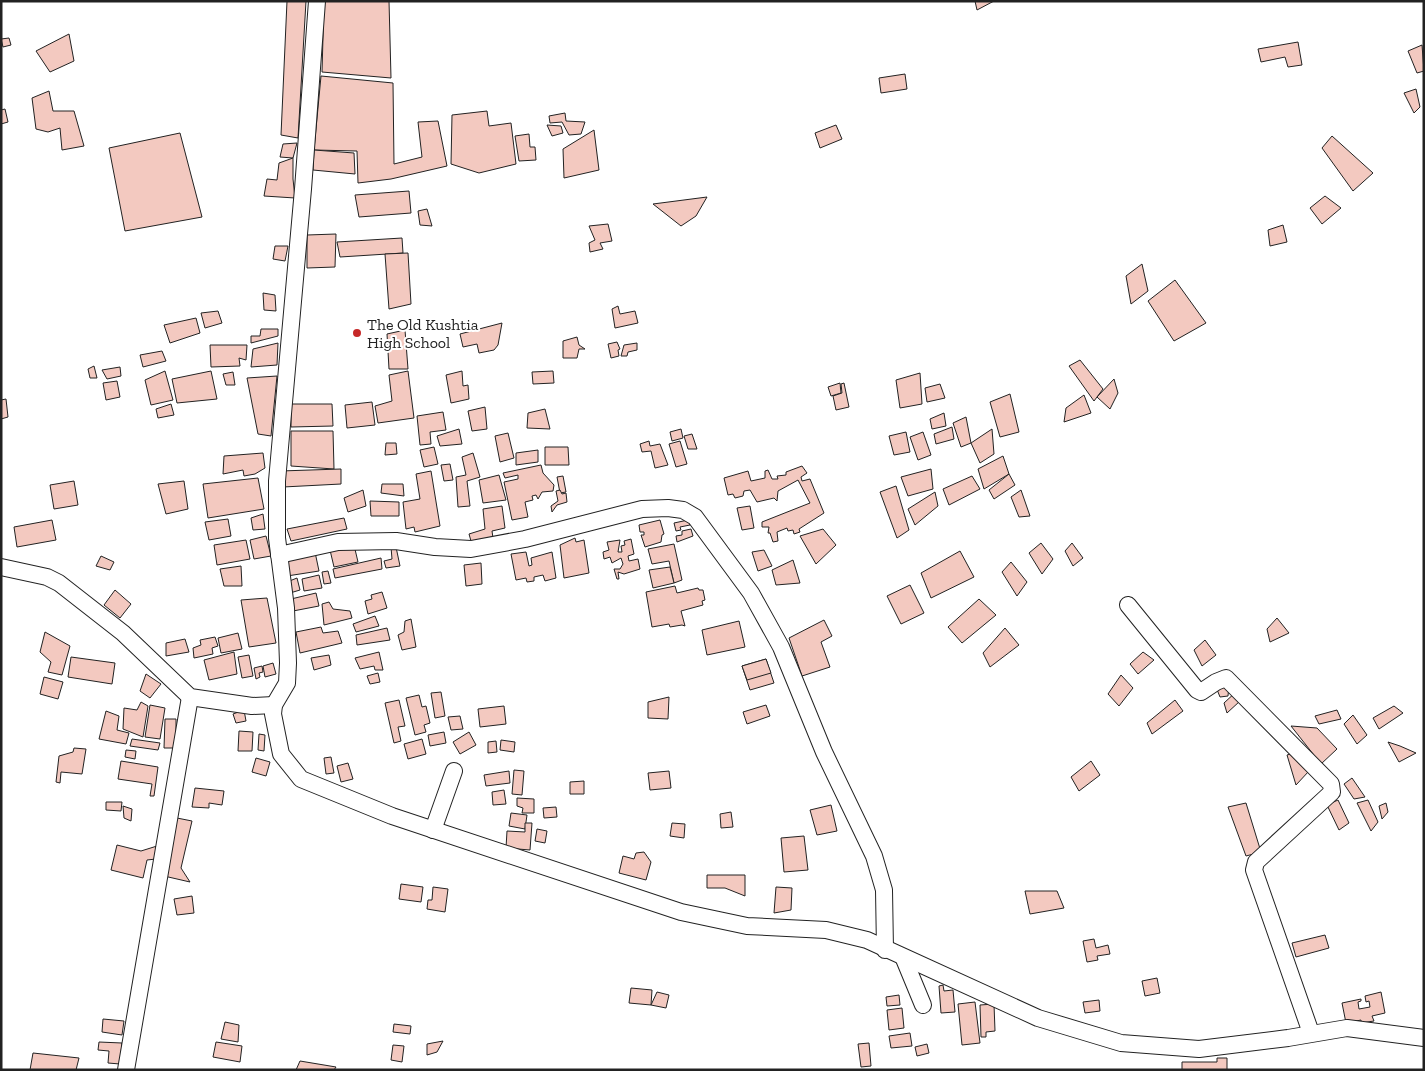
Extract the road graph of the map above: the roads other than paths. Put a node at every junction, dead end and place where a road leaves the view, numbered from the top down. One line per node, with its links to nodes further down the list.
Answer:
1 (317, 1): 2 (street)
2 (279, 554): 6 (street); 9 (street)
3 (1, 567): 5 (street)
4 (1128, 605): 12 (street)
5 (190, 697): 6 (street); 14 (street)
6 (274, 705): 8 (street)
7 (454, 771): 8 (street)
8 (433, 830): 9 (street)
9 (885, 950): 10 (street)
10 (904, 959): 11 (street); 12 (street)
11 (923, 1005)
12 (1311, 1033): 13 (street)
13 (1424, 1038)
14 (126, 1070)

